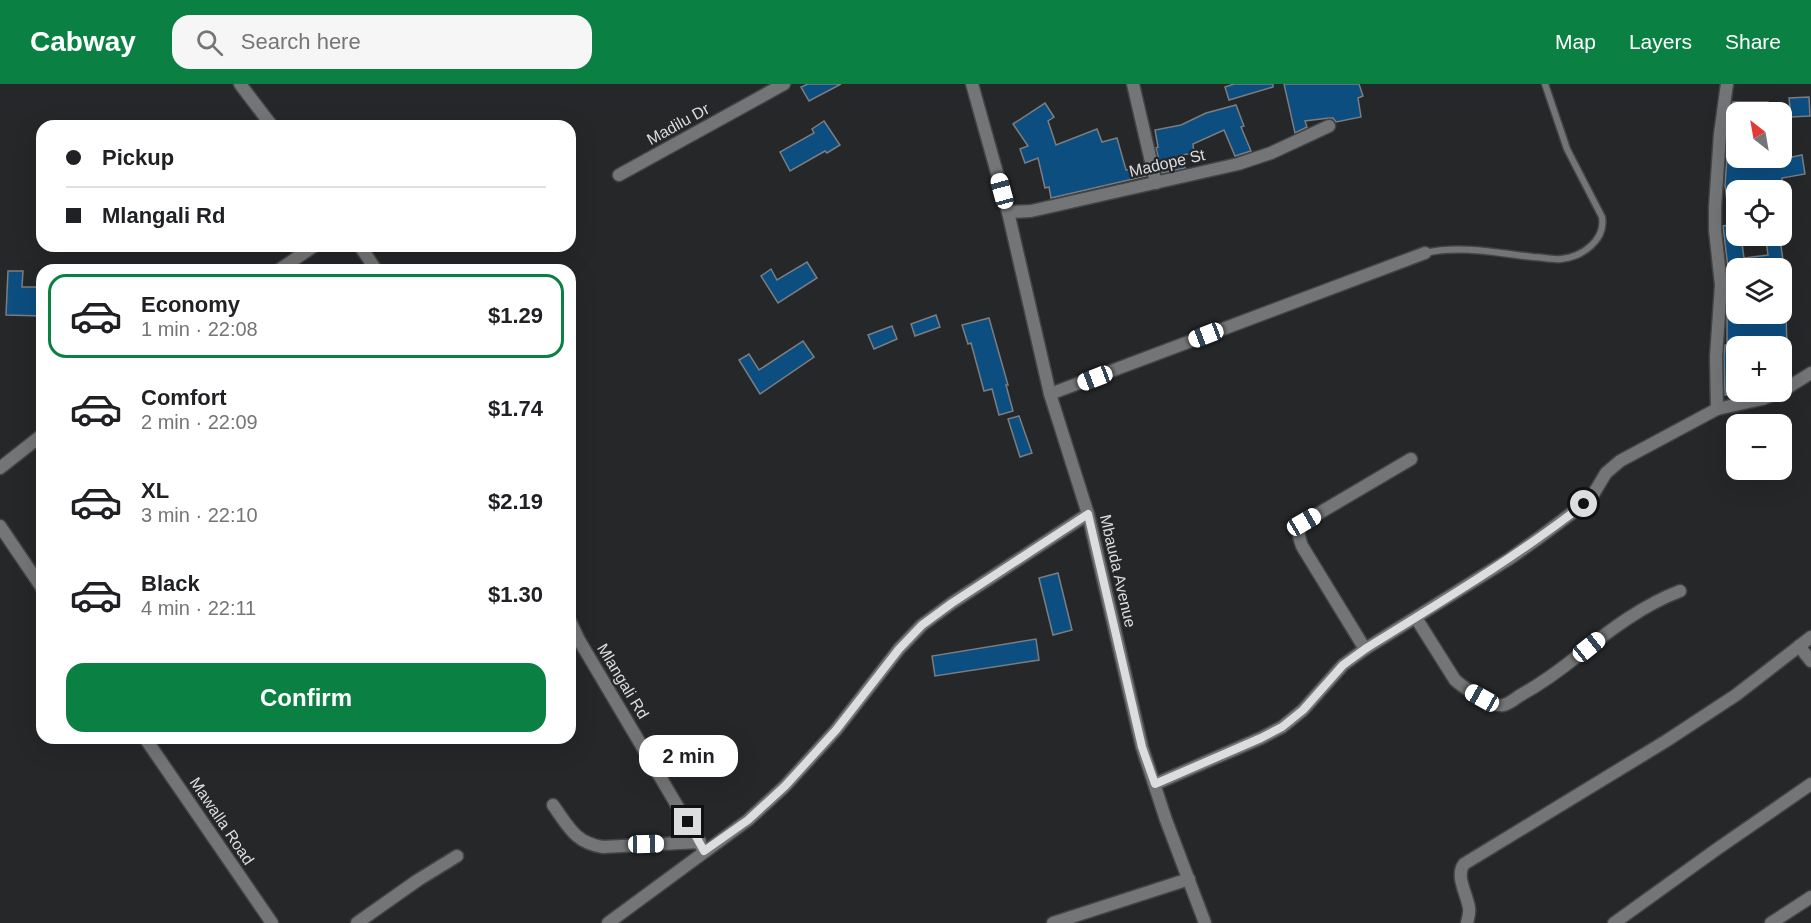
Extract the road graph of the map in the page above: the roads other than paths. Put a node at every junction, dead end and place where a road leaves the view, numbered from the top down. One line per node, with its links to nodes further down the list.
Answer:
1 (240, 84): 7 (street)
2 (784, 84): 9 (street, Madilu Dr)
3 (972, 84): 11 (street, Mbauda Avenue)
4 (1133, 84): 10 (street)
5 (1545, 84): 13 (lane)
6 (1727, 84): 19 (street)
7 (267, 120)
8 (1329, 126): 10 (street, Madope St)
9 (619, 175)
10 (1155, 183): 11 (street, Madope St)
11 (1008, 212): 17 (street, Mbauda Avenue)
12 (305, 252): 14 (street)
13 (1425, 253): 17 (street)
14 (288, 264)
15 (1811, 373): 16 (street)
16 (1792, 385)
17 (1050, 394): 23 (street, Mbauda Avenue)
18 (1740, 402): 19 (street)
19 (1717, 409): 27 (street)
20 (36, 440): 22 (street)
21 (1411, 459): 31 (street)
22 (0, 468)
23 (1088, 514): 34 (street, Mbauda Avenue); 37 (street)
24 (0, 526): 25 (street)
25 (36, 579)
26 (1680, 591): 27 (street)
27 (1416, 618): 31 (street)
28 (576, 634): 37 (street, Mlangali Rd)
29 (1811, 637): 30 (street)
30 (1798, 646): 32 (street); 46 (street)
31 (1365, 649): 34 (street)
32 (1811, 661)
33 (149, 744): 41 (street, Mawalla Road)
34 (1155, 784): 39 (street, Mbauda Avenue)
35 (1811, 784): 47 (street)
36 (553, 805): 37 (street)
37 (702, 847): 43 (street)
38 (457, 856): 42 (street)
39 (1189, 879): 44 (street); 45 (street, Mbauda Avenue)
40 (1811, 897): 48 (street)
41 (272, 923)
42 (357, 923)
43 (608, 923)
44 (1053, 923)
45 (1205, 923)
46 (1467, 923)
47 (1614, 923)
48 (1771, 923)

